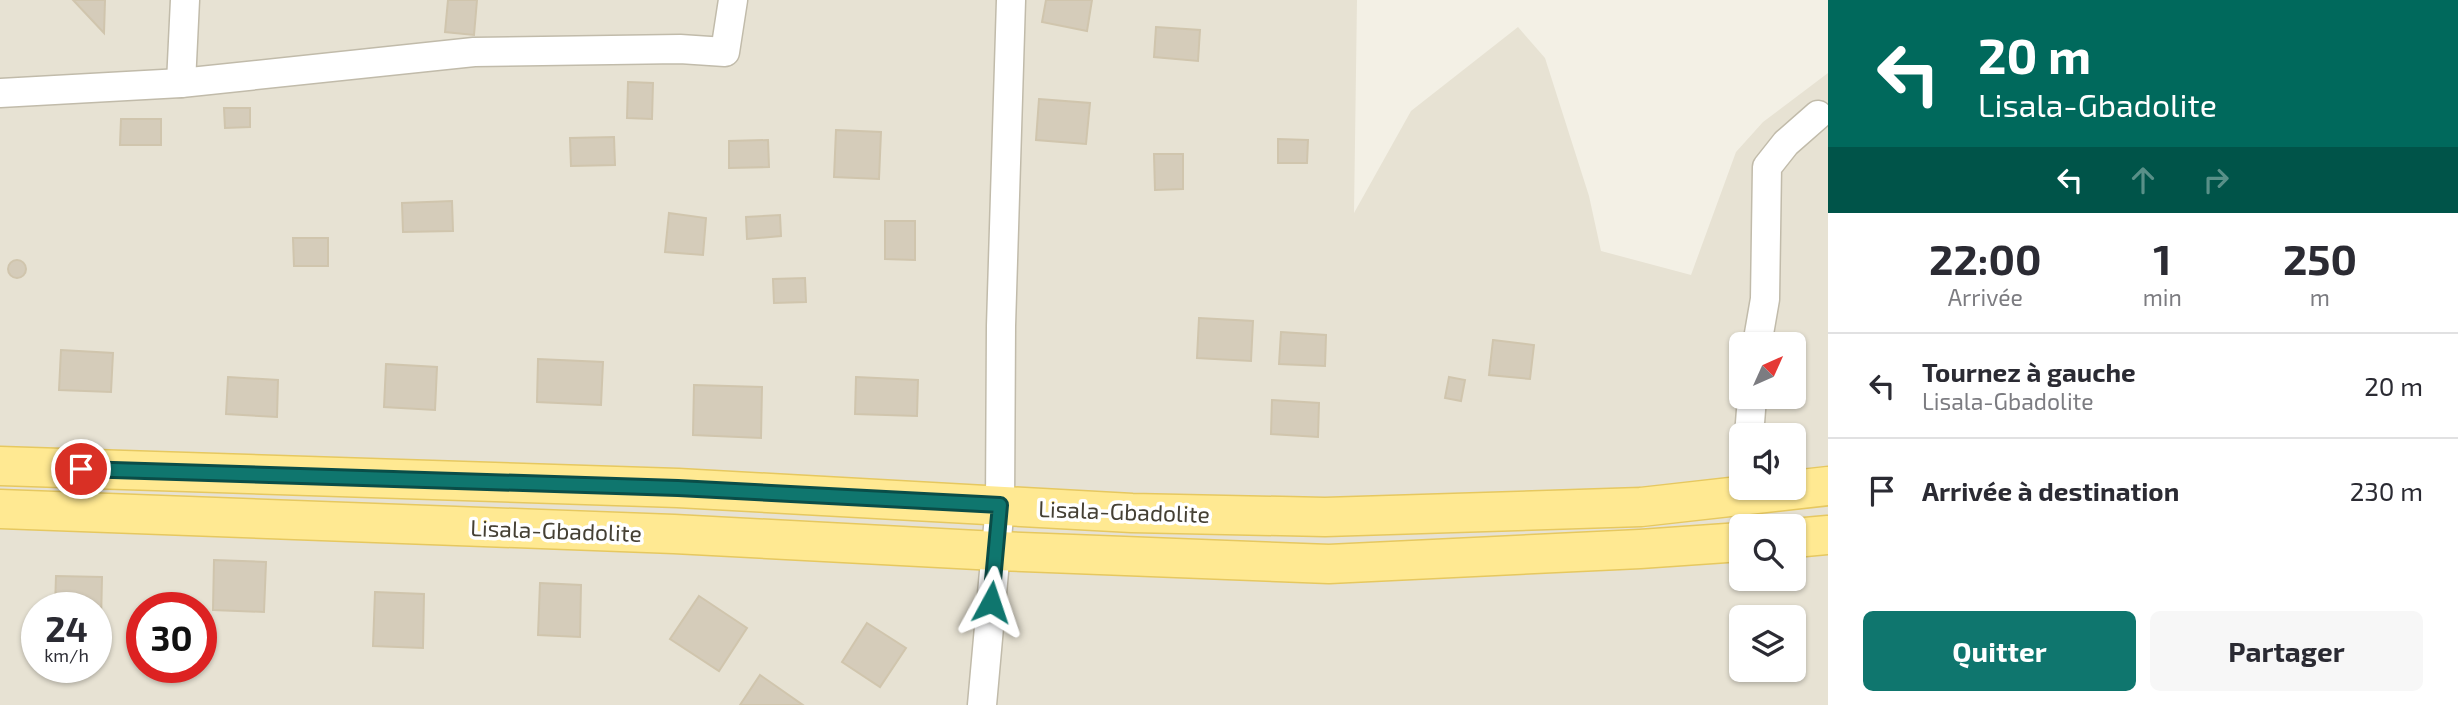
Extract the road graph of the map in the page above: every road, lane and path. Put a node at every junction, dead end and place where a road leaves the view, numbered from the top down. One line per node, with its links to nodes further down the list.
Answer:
1 (185, 0): 4 (street)
2 (733, 0): 4 (street)
3 (1011, 0): 12 (street)
4 (181, 83): 5 (street)
5 (0, 93)
6 (1818, 116): 7 (street)
7 (1759, 332)
8 (0, 467): 12 (main road, Lisala-Gbadolite)
9 (1828, 486): 10 (main road, Lisala-Gbadolite)
10 (1806, 488)
11 (1729, 494): 12 (main road, Lisala-Gbadolite)
12 (1000, 505): 17 (street)
13 (0, 509): 17 (main road, Lisala-Gbadolite)
14 (1828, 535): 15 (main road)
15 (1806, 537)
16 (1729, 542): 17 (main road, Lisala-Gbadolite)
17 (996, 551): 18 (street)
18 (982, 705)

